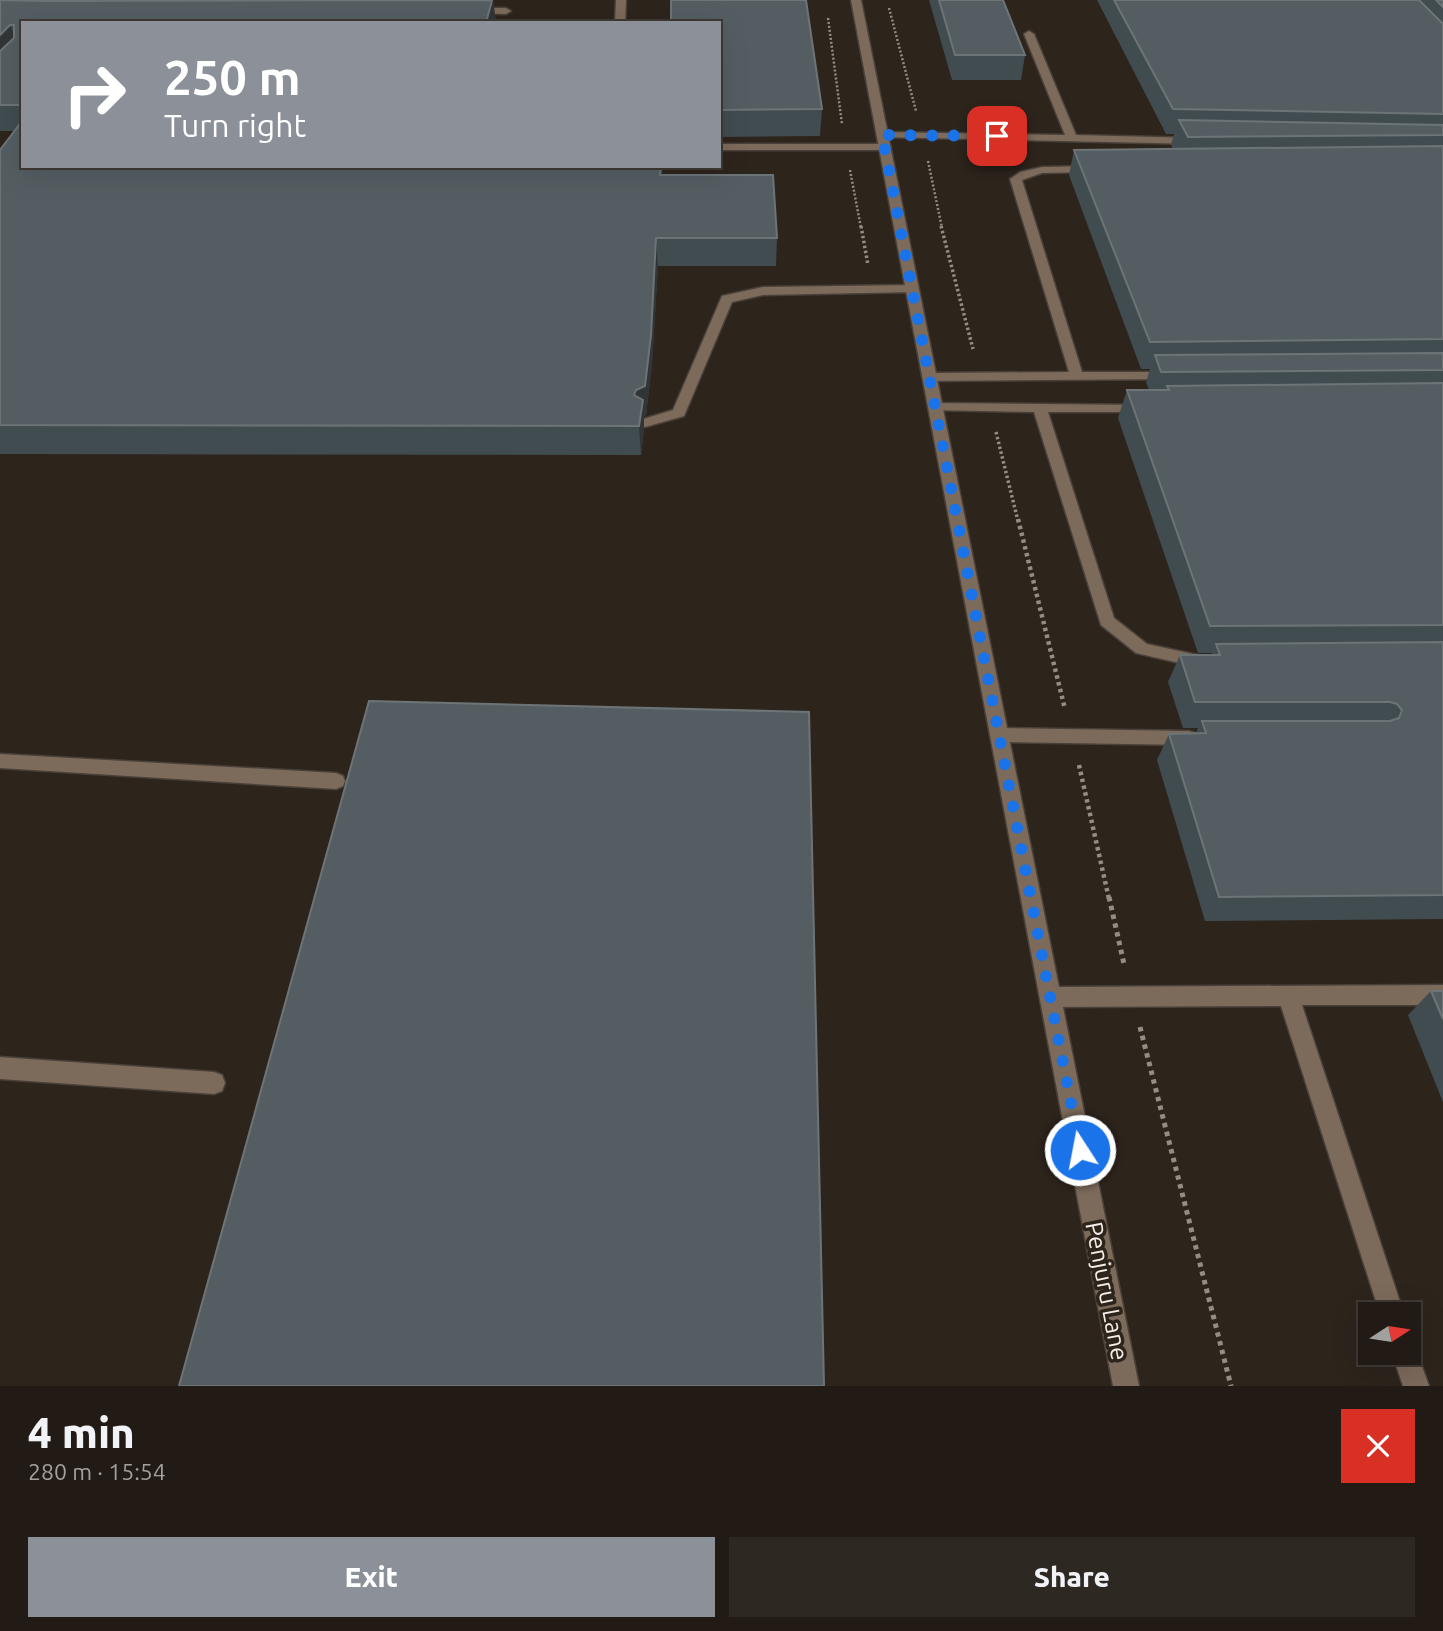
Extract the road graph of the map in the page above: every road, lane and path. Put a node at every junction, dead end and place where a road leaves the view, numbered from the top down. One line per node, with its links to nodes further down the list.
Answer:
1 (509, 0): 6 (street)
2 (621, 0): 8 (street)
3 (856, 0): 12 (street, Penjuru Lane)
4 (887, 0): 10 (path)
5 (465, 11): 6 (street)
6 (506, 11): 7 (street)
7 (505, 21)
8 (620, 21)
9 (1029, 34): 11 (street)
10 (922, 134): 11 (street); 12 (street); 19 (path)
11 (1072, 139): 13 (street)
12 (883, 141): 14 (street); 16 (street, Penjuru Lane)
13 (1211, 142)
14 (721, 147)
15 (1102, 169): 20 (street)
16 (912, 289): 18 (street, Penjuru Lane); 25 (street)
17 (1185, 376): 20 (street)
18 (930, 377): 19 (street); 21 (street, Penjuru Lane)
19 (981, 377): 20 (street)
20 (1077, 377)
21 (935, 407): 22 (street); 27 (street, Penjuru Lane)
22 (989, 407): 23 (street); 28 (path)
23 (1040, 408): 24 (street); 26 (street)
24 (1164, 408)
25 (645, 423)
26 (1211, 662)
27 (1000, 735): 28 (street); 34 (street, Penjuru Lane)
28 (1073, 738): 29 (street); 35 (path)
29 (1209, 738)
30 (0, 761): 31 (street)
31 (336, 781)
32 (1443, 995): 33 (street)
33 (1288, 996): 35 (street); 38 (street)
34 (1051, 997): 35 (street); 40 (street, Penjuru Lane)
35 (1132, 997): 41 (path)
36 (0, 1068): 37 (street)
37 (214, 1083)
38 (1388, 1302)
39 (1409, 1365): 42 (street)
40 (1126, 1386)
41 (1231, 1386)
42 (1416, 1386)

